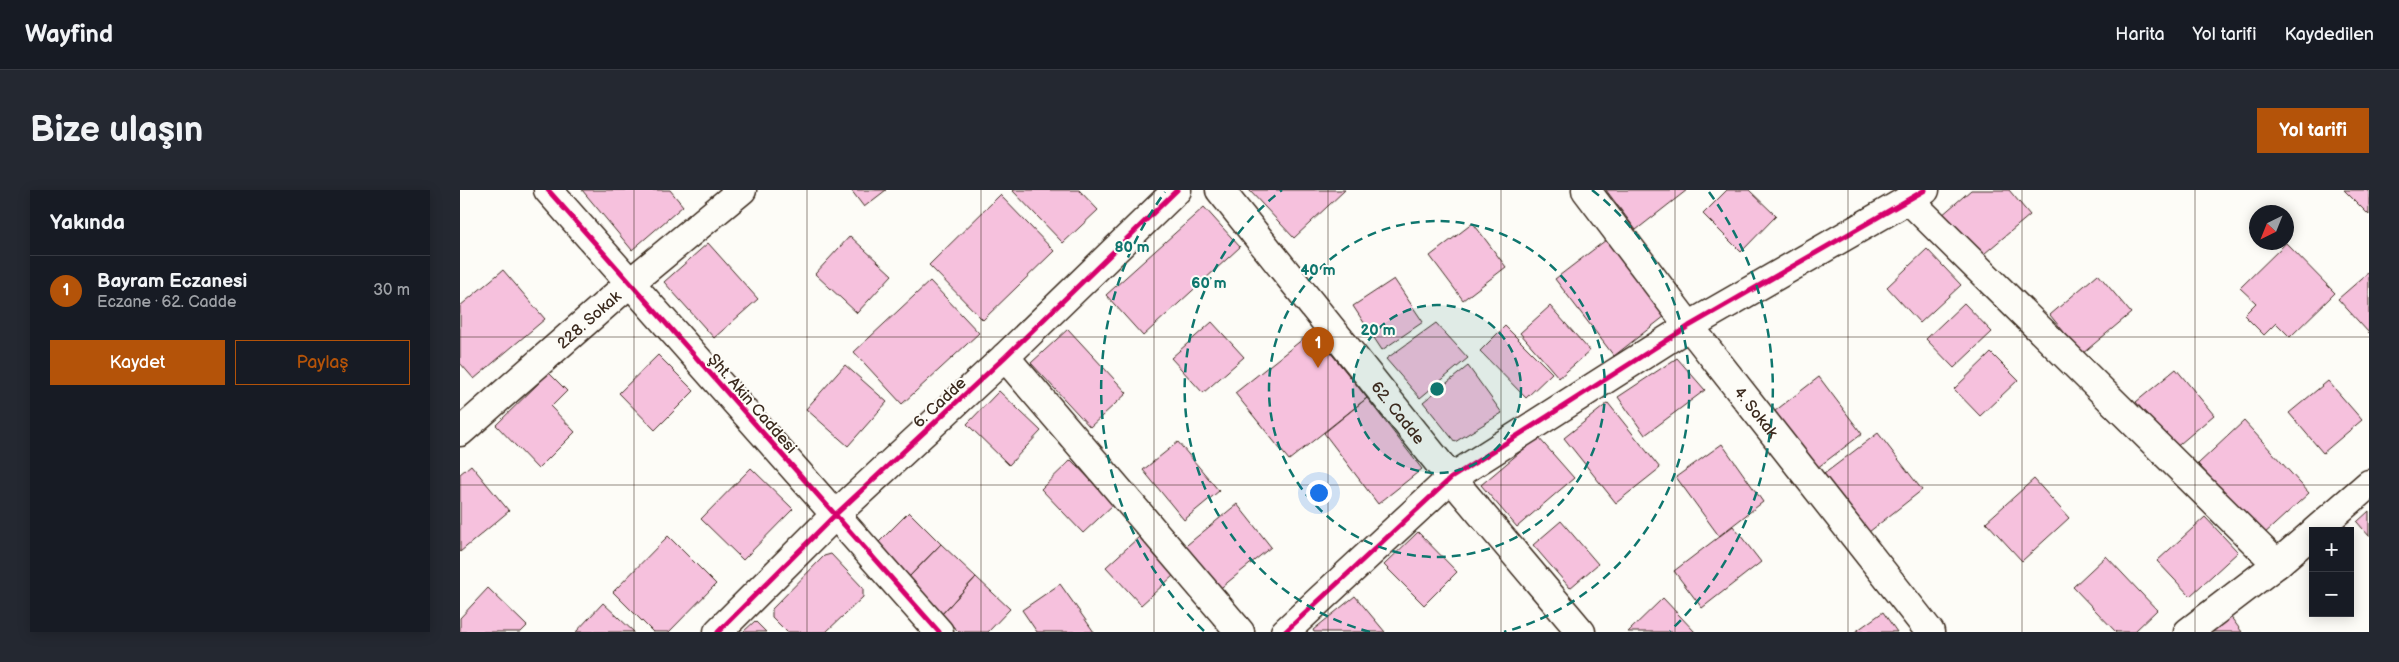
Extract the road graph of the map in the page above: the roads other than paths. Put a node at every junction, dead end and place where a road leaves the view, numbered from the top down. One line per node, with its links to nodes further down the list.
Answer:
1 (548, 190): 7 (street, Şht. Akin Caddesi)
2 (742, 190): 7 (street, 228. Sokak)
3 (1177, 190): 9 (street, 6. Cadde)
4 (1220, 190): 11 (street, 62. Cadde)
5 (1586, 190): 8 (street, 4. Sokak)
6 (1917, 195): 8 (street); 16 (street)
7 (631, 282): 10 (street, 228. Sokak); 13 (street, Şht. Akin Caddesi)
8 (1689, 326): 11 (street); 22 (street, 4. Sokak)
9 (1005, 357): 13 (street, 6. Cadde); 19 (street)
10 (460, 432)
11 (1450, 478): 20 (street); 21 (street, 62. Cadde)
12 (2369, 484): 14 (street)
13 (834, 516): 17 (street, 6. Cadde); 18 (street, Şht. Akin Caddesi)
14 (2320, 527)
15 (2309, 536): 16 (street)
16 (2277, 564): 23 (street)
17 (718, 632)
18 (939, 632)
19 (1240, 632)
20 (1285, 632)
21 (1581, 632)
22 (1930, 632)
23 (2188, 632)

